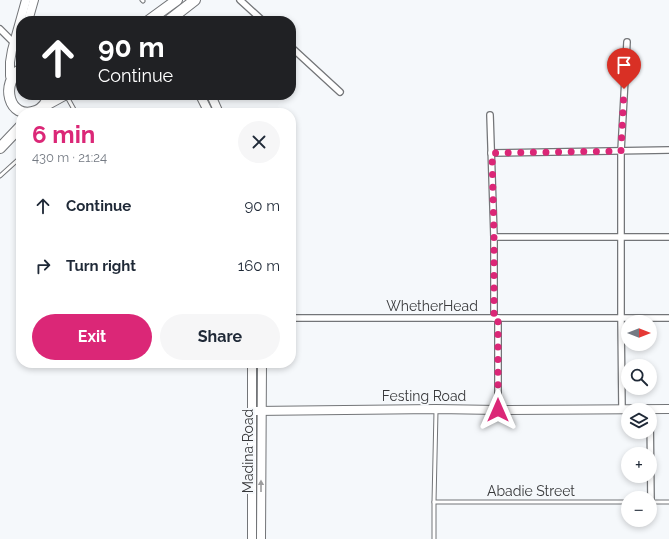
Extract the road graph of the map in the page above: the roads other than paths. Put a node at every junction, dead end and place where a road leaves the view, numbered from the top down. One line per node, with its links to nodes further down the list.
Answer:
1 (26, 0): 7 (main road)
2 (34, 0): 8 (main road)
3 (177, 0): 6 (highway)
4 (195, 0): 11 (highway)
5 (240, 0): 12 (street)
6 (163, 10): 9 (highway); 10 (main road)
7 (22, 16)
8 (29, 16)
9 (156, 16)
10 (166, 16)
11 (175, 16)
12 (258, 16)
13 (0, 29): 16 (street)
14 (16, 36): 16 (main road)
15 (627, 42): 32 (street)
16 (14, 43): 19 (main road)
17 (296, 52): 21 (street)
18 (16, 71): 19 (highway)
19 (10, 76): 20 (highway)
20 (5, 88): 22 (highway); 27 (highway)
21 (340, 92)
22 (0, 98)
23 (48, 100): 25 (highway)
24 (55, 100): 25 (highway)
25 (44, 106): 26 (highway)
26 (42, 108)
27 (16, 109)
28 (490, 115): 33 (street)
29 (16, 131): 30 (highway)
30 (0, 148)
31 (669, 150): 32 (street)
32 (621, 151): 33 (street); 37 (street)
33 (492, 153): 36 (street)
34 (16, 162): 35 (lane)
35 (0, 176)
36 (494, 237): 37 (street); 41 (street)
37 (621, 237): 38 (street); 39 (street)
38 (669, 237)
39 (621, 315)
40 (296, 318): 41 (street, WhetherHead)
41 (496, 318): 42 (street, WhetherHead); 53 (street)
42 (621, 318)
43 (657, 318): 44 (street, WhetherHead)
44 (669, 318)
45 (621, 351): 48 (street)
46 (252, 368): 54 (main road, Madina Road)
47 (262, 368): 55 (main road, Madina Road)
48 (622, 403)
49 (436, 409): 53 (main road, Festing Road); 55 (main road, Festing Road); 58 (lane)
50 (621, 409): 53 (main road, Festing Road)
51 (657, 409): 52 (main road, Festing Road)
52 (669, 409)
53 (498, 410)
54 (251, 411): 55 (main road, Festing Road); 62 (main road, Madina Road)
55 (261, 411): 63 (main road, Madina Road, one-way to 55)
56 (650, 439): 57 (street)
57 (650, 491)
58 (434, 502): 59 (lane, Abadie Street); 66 (lane)
59 (621, 502)
60 (657, 502): 61 (lane)
61 (669, 502)
62 (252, 504): 63 (street); 64 (main road, Madina Road)
63 (261, 504): 65 (main road, Madina Road)
64 (252, 539)
65 (261, 539)
66 (434, 539)

